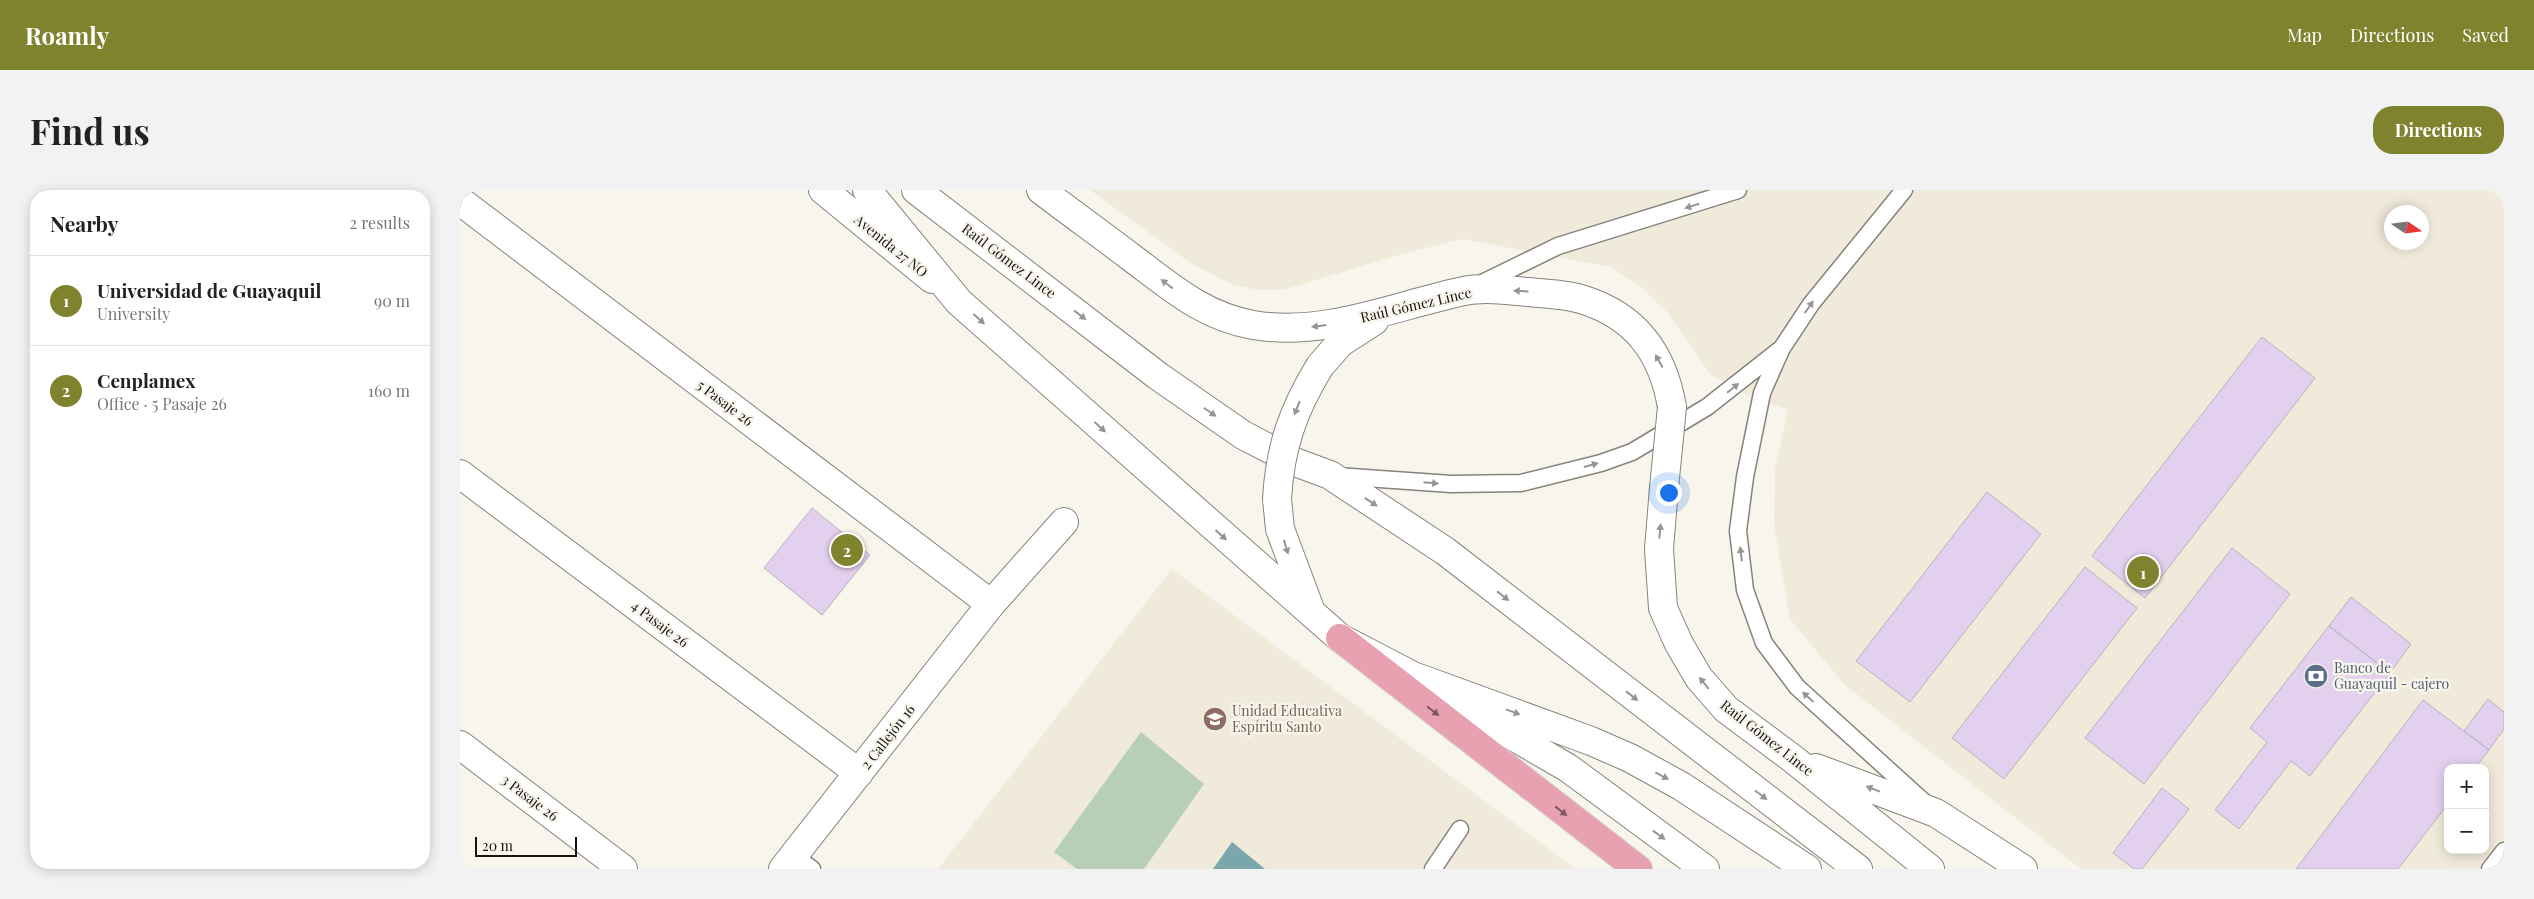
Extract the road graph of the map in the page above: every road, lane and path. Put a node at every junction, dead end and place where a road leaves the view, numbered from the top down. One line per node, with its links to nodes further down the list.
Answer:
1 (823, 190): 9 (main road, Avenida 27 NO)
2 (867, 190): 9 (main road)
3 (916, 190): 13 (main road, Raúl Gómez Lince, one-way to 13)
4 (1041, 190): 10 (main road, Raúl Gómez Lince, one-way to 4)
5 (1738, 190): 8 (lane, one-way to 8)
6 (1904, 190): 11 (lane, one-way to 6)
7 (460, 201): 15 (main road, 5 Pasaje 26)
8 (1466, 290): 10 (main road, Raúl Gómez Lince); 20 (main road, Raúl Gómez Lince, one-way to 8, bridge)
9 (959, 302): 16 (main road, one-way to 16)
10 (1401, 308): 16 (main road, one-way to 16, bridge)
11 (1782, 348): 13 (lane, one-way to 11); 22 (lane, one-way to 11)
12 (460, 474): 21 (main road, 4 Pasaje 26)
13 (1330, 475): 32 (main road, Raúl Gómez Lince, one-way to 32)
14 (1064, 522): 15 (main road, 2 Callejón 16)
15 (990, 604): 21 (main road, 2 Callejón 16)
16 (1313, 617): 17 (main road)
17 (1340, 638): 18 (main road); 29 (main road, one-way to 29)
18 (1413, 676): 30 (main road, one-way to 30); 31 (main road, one-way to 31)
19 (460, 745): 27 (main road, 3 Pasaje 26)
20 (1794, 759): 22 (main road, one-way to 20); 33 (main road, Raúl Gómez Lince)
21 (859, 773): 26 (main road, 2 Callejón 16)
22 (1936, 813): 24 (main road)
23 (1460, 829): 28 (lane)
24 (1970, 834): 34 (main road); 35 (main road)
25 (2504, 851): 36 (lane)
26 (796, 865)
27 (624, 869)
28 (1432, 869)
29 (1638, 869)
30 (1705, 869)
31 (1807, 869)
32 (1858, 869)
33 (1930, 869)
34 (1993, 869)
35 (2023, 869)
36 (2490, 869)

